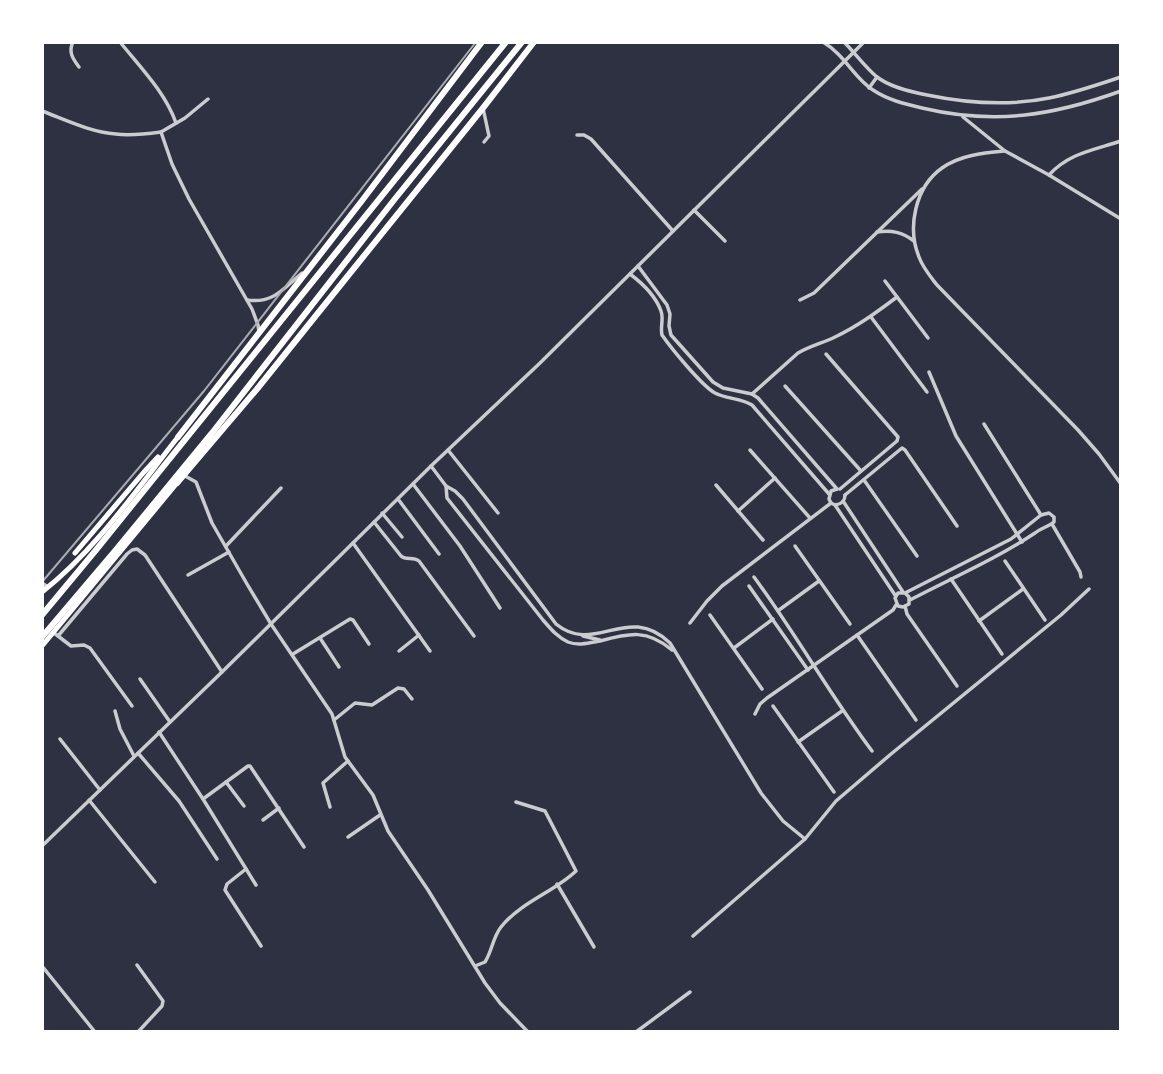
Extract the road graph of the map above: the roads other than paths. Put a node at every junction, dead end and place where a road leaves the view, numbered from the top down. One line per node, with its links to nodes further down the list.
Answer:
1 (73, 42): 12 (street)
2 (482, 42): 35 (highway)
3 (506, 42): 118 (highway)
4 (522, 42): 131 (highway)
5 (823, 42): 11 (street)
6 (844, 42): 10 (street)
7 (864, 42): 10 (street)
8 (122, 43): 21 (street)
9 (534, 43): 18 (highway)
10 (854, 52): 11 (street); 13 (street)
11 (845, 61): 15 (street); 29 (street)
12 (79, 67)
13 (877, 77): 14 (street); 15 (street)
14 (1121, 77)
15 (869, 88): 20 (street)
16 (1121, 91): 20 (street)
17 (208, 99): 21 (street)
18 (483, 108): 25 (street); 62 (highway)
19 (42, 111): 22 (street)
20 (961, 116): 26 (street)
21 (176, 123): 22 (street)
22 (161, 132): 43 (street)
23 (577, 135): 31 (street)
24 (1121, 141): 27 (street)
25 (484, 142)
26 (1005, 150): 27 (street); 28 (street)
27 (1049, 175): 30 (street)
28 (923, 188): 32 (street); 33 (street)
29 (694, 210): 31 (street); 34 (street)
30 (1121, 219)
31 (673, 231): 36 (street)
32 (876, 232): 33 (street); 45 (street)
33 (915, 241): 67 (street)
34 (724, 242)
35 (313, 264): 43 (street); 47 (highway)
36 (638, 266): 37 (street); 38 (street)
37 (629, 274): 40 (street); 58 (street)
38 (646, 276): 40 (street); 41 (street)
39 (885, 281): 42 (street)
40 (640, 282): 44 (street)
41 (661, 296): 44 (street); 52 (street)
42 (897, 297): 46 (street); 48 (street)
43 (247, 300): 47 (street)
44 (655, 300): 55 (street)
45 (800, 300)
46 (871, 317): 53 (street); 54 (street)
47 (259, 334): 57 (highway)
48 (928, 338)
49 (826, 354): 61 (street)
50 (929, 372): 85 (street)
51 (785, 386): 61 (street)
52 (731, 390): 54 (street); 55 (street)
53 (927, 392)
54 (752, 394): 71 (street)
55 (730, 398): 72 (street)
56 (984, 424): 80 (street)
57 (178, 437): 93 (main road); 107 (main road)
58 (448, 450): 60 (street); 79 (street)
59 (750, 450): 63 (street)
60 (431, 466): 66 (street); 69 (street)
61 (861, 471): 71 (street)
62 (183, 475): 65 (highway); 90 (street)
63 (775, 478): 77 (street); 81 (street)
64 (864, 480): 73 (street); 84 (street); 95 (street)
65 (177, 483): 102 (main road); 126 (main road)
66 (414, 484): 74 (street); 116 (street)
67 (1121, 484)
68 (716, 485): 77 (street)
69 (446, 486): 130 (street); 133 (street)
70 (281, 488): 90 (street)
71 (839, 489): 72 (street); 73 (street)
72 (829, 494): 76 (street)
73 (845, 495): 75 (street)
74 (398, 499): 78 (street); 94 (street)
75 (844, 501): 76 (street); 111 (street)
76 (833, 504): 81 (street); 112 (street)
77 (738, 511): 87 (street)
78 (382, 513): 82 (street); 86 (street)
79 (498, 513)
80 (1041, 515): 83 (street); 85 (street)
81 (810, 518): 123 (street)
82 (374, 522): 88 (street); 129 (street)
83 (1052, 524): 89 (street); 101 (street)
84 (957, 526)
85 (1017, 534): 89 (street); 97 (street)
86 (402, 537)
87 (763, 540)
88 (353, 542): 124 (street); 127 (street)
89 (1021, 542): 98 (street)
90 (226, 546): 92 (street)
91 (795, 546): 104 (street)
92 (229, 552): 99 (street); 124 (street)
93 (75, 553)
94 (439, 554)
95 (916, 556)
96 (1004, 561): 108 (street)
97 (956, 566): 98 (street); 111 (street)
98 (960, 574): 103 (street)
99 (188, 575)
100 (754, 577): 117 (street)
101 (1082, 577)
102 (102, 578)
103 (951, 579): 113 (street); 122 (street)
104 (818, 581): 117 (street); 125 (street)
105 (42, 583): 107 (street)
106 (749, 586): 120 (street)
107 (48, 587): 110 (main road)
108 (1023, 589): 121 (street); 122 (street)
109 (1089, 589): 176 (street)
110 (42, 592)
111 (904, 593): 112 (street); 113 (street)
112 (896, 596): 114 (street)
113 (910, 600): 115 (street)
114 (896, 604): 115 (street); 128 (street)
115 (905, 606): 147 (street)
116 (500, 608)
117 (779, 610): 142 (street)
118 (42, 615)
119 (710, 615): 136 (street)
120 (773, 619): 136 (street); 144 (street)
121 (1045, 620)
122 (979, 621): 141 (street)
123 (690, 623)
124 (271, 624): 139 (street); 145 (street)
125 (850, 624)
126 (56, 635): 135 (main road); 145 (street); 150 (street)
127 (419, 635): 137 (street); 138 (street)
128 (857, 635): 142 (street); 156 (street)
129 (474, 636)
130 (582, 636): 133 (street); 140 (street)
131 (42, 637)
132 (320, 638): 134 (street); 139 (street); 143 (street)
133 (602, 640): 140 (street)
134 (369, 644)
135 (42, 646)
136 (734, 648): 148 (street)
137 (399, 651)
138 (430, 651)
139 (292, 654): 155 (street)
140 (676, 654): 176 (street)
141 (1002, 654)
142 (814, 666): 144 (street); 153 (street)
143 (339, 667)
144 (808, 670): 154 (street)
145 (222, 673): 157 (street)
146 (141, 679): 157 (street)
147 (957, 686)
148 (762, 689)
149 (412, 699): 155 (street)
150 (132, 706)
151 (773, 706): 160 (street)
152 (115, 711): 162 (street)
153 (842, 711): 160 (street); 161 (street)
154 (755, 714)
155 (334, 720): 163 (street)
156 (916, 720)
157 (170, 722): 158 (street)
158 (159, 732): 162 (street); 167 (street)
159 (60, 739): 165 (street)
160 (798, 742): 166 (street)
161 (872, 751)
162 (136, 754): 165 (street); 179 (street)
163 (348, 761): 171 (street); 173 (street)
164 (226, 782): 167 (street); 170 (street); 172 (street)
165 (100, 790): 168 (street)
166 (834, 792)
167 (203, 799): 180 (street)
168 (89, 800): 177 (street); 181 (street)
169 (516, 802): 182 (street)
170 (244, 807)
171 (330, 807)
172 (279, 808): 174 (street); 178 (street)
173 (380, 815): 175 (street); 189 (street)
174 (263, 820)
175 (348, 837)
176 (805, 839): 184 (street)
177 (42, 846)
178 (304, 847)
179 (217, 859)
180 (246, 869): 183 (street); 185 (street)
181 (155, 883)
182 (557, 884): 186 (street); 189 (street)
183 (256, 886)
184 (693, 936)
185 (261, 946)
186 (594, 947)
187 (137, 965): 192 (street)
188 (42, 966): 191 (street)
189 (474, 967): 193 (street)
190 (690, 992): 194 (street)
191 (95, 1032)
192 (138, 1032)
193 (528, 1032)
194 (636, 1032)

